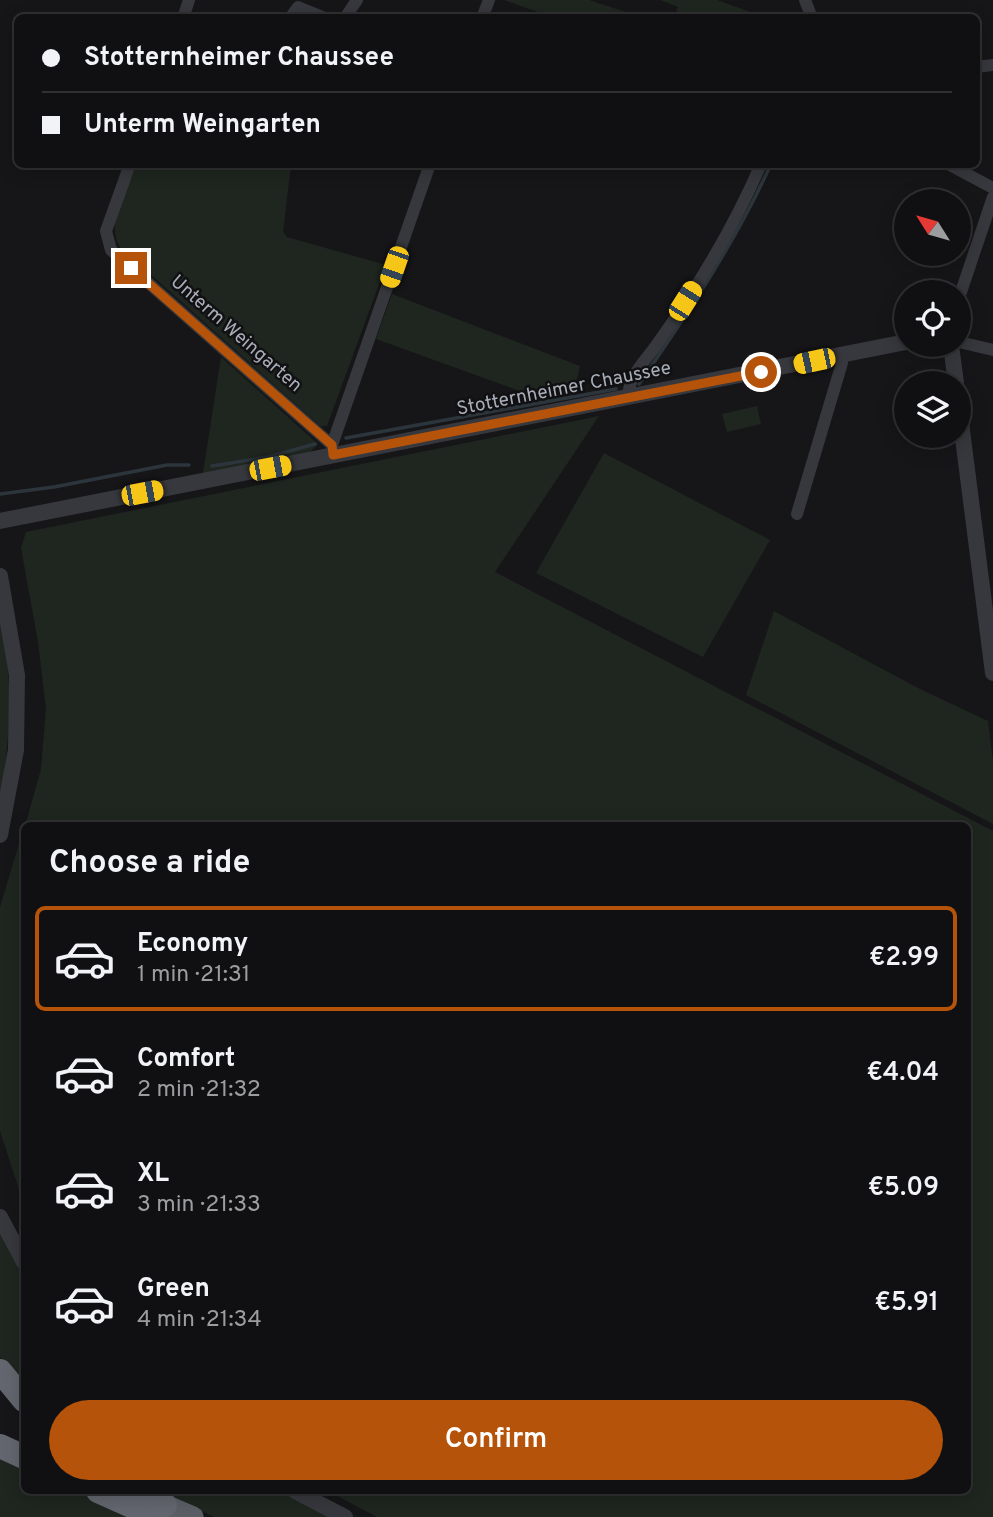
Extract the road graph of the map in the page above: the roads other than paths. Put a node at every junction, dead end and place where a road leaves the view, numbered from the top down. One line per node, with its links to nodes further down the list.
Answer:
1 (293, 14): 2 (street)
2 (314, 14)
3 (129, 168): 16 (street, Unterm Weingarten)
4 (429, 168): 16 (street)
5 (759, 168): 14 (street)
6 (956, 168): 7 (street)
7 (993, 188)
8 (993, 197): 9 (street)
9 (965, 280)
10 (894, 345): 13 (street, Stotternheimer Chaussee)
11 (971, 345): 12 (street)
12 (993, 350)
13 (841, 356): 14 (street, Stotternheimer Chaussee); 17 (street)
14 (629, 398): 16 (street, Stotternheimer Chaussee)
15 (964, 448): 20 (street)
16 (332, 450): 18 (street, Stotternheimer Chaussee)
17 (797, 514)
18 (0, 521)
19 (0, 576): 21 (street)
20 (993, 673)
21 (0, 835)
22 (0, 1217): 23 (street)
23 (21, 1256)
24 (0, 1371): 25 (highway)
25 (21, 1396)
26 (0, 1432): 27 (highway)
27 (21, 1442)
28 (0, 1446): 29 (highway)
29 (21, 1456)
30 (107, 1494): 34 (highway)
31 (137, 1494): 34 (highway)
32 (147, 1494): 34 (highway)
33 (301, 1494): 36 (street)
34 (161, 1511): 35 (highway)
35 (193, 1517)
36 (345, 1517)

